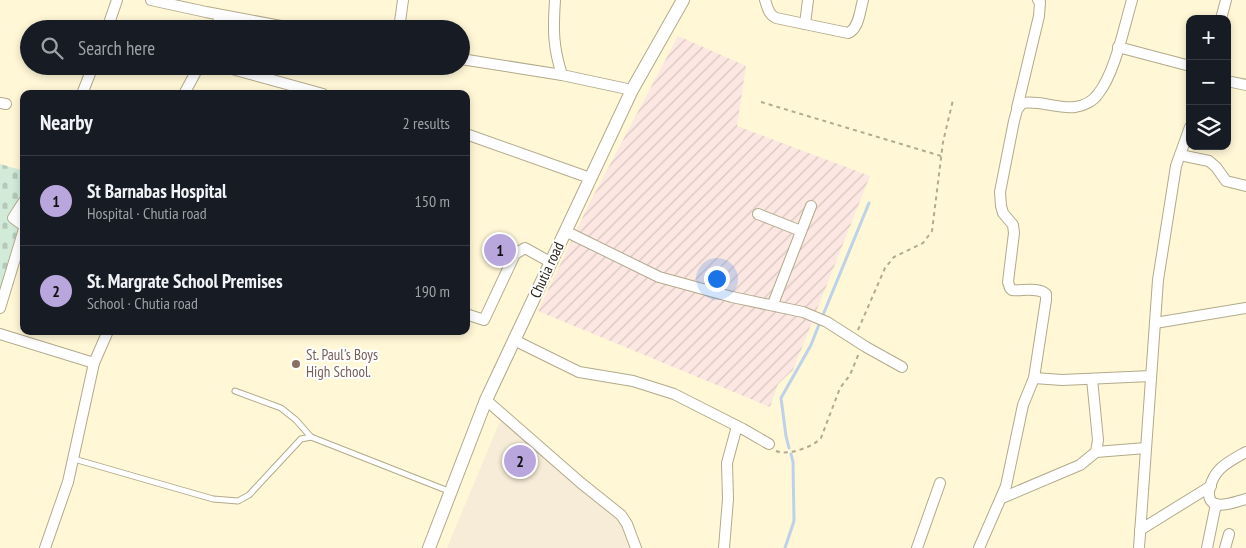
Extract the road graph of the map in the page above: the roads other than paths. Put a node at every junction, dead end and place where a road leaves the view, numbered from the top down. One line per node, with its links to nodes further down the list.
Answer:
1 (117, 0): 14 (street)
2 (151, 0): 12 (street)
3 (403, 0): 17 (street)
4 (555, 0): 25 (street)
5 (683, 0): 31 (street, Chutia road)
6 (765, 0): 18 (street)
7 (808, 0): 18 (street)
8 (863, 0): 18 (street)
9 (1038, 0): 32 (street)
10 (1132, 0): 19 (street)
11 (1226, 0): 13 (street)
12 (221, 15): 15 (street); 16 (street)
13 (1222, 15)
14 (111, 20)
15 (219, 20)
16 (248, 20)
17 (400, 20)
18 (805, 24)
19 (1118, 46): 21 (street); 32 (street)
20 (470, 60): 25 (street)
21 (1186, 65)
22 (89, 75): 28 (street)
23 (195, 75): 29 (street)
24 (253, 75): 30 (street)
25 (562, 75): 31 (street)
26 (1231, 82): 27 (street)
27 (1246, 85)
28 (84, 90)
29 (186, 90)
30 (308, 90)
31 (632, 90): 36 (street, Chutia road)
32 (1017, 110): 57 (street)
33 (470, 135): 36 (street)
34 (1186, 138): 35 (street)
35 (1180, 155): 37 (street); 50 (street)
36 (590, 178): 42 (street, Chutia road)
37 (1246, 186)
38 (811, 206): 43 (street)
39 (20, 207): 41 (street)
40 (758, 214): 43 (street)
41 (20, 224)
42 (565, 231): 45 (street, Chutia road); 46 (street)
43 (801, 231): 46 (street)
44 (20, 241): 47 (street)
45 (550, 262): 49 (street); 53 (street, Chutia road)
46 (773, 304): 55 (street)
47 (0, 308)
48 (1246, 308): 50 (street)
49 (470, 315)
50 (1155, 323): 56 (street)
51 (0, 334): 54 (street)
52 (106, 335): 54 (street)
53 (514, 340): 60 (street, Chutia road); 61 (street)
54 (94, 363): 67 (street)
55 (902, 366)
56 (1151, 376): 58 (street); 64 (street)
57 (1034, 378): 58 (street); 71 (street)
58 (1092, 379): 65 (street)
59 (235, 391): 62 (lane)
60 (486, 400): 70 (street, Chutia road); 78 (street)
61 (737, 426): 63 (street); 79 (street)
62 (311, 437): 67 (lane); 70 (lane)
63 (769, 444)
64 (1146, 448): 65 (street); 74 (street)
65 (1096, 452): 71 (street)
66 (1246, 452): 69 (street)
67 (74, 458): 76 (street)
68 (940, 483): 80 (street)
69 (1210, 486): 73 (street); 74 (street)
70 (451, 492): 77 (street, Chutia road)
71 (1002, 498): 81 (street)
72 (1246, 499): 73 (street)
73 (1216, 504): 83 (street)
74 (1140, 530): 82 (street)
75 (1229, 534): 84 (street)
76 (45, 548)
77 (429, 548)
78 (636, 548)
79 (724, 548)
80 (917, 548)
81 (979, 548)
82 (1139, 548)
83 (1207, 548)
84 (1225, 548)

